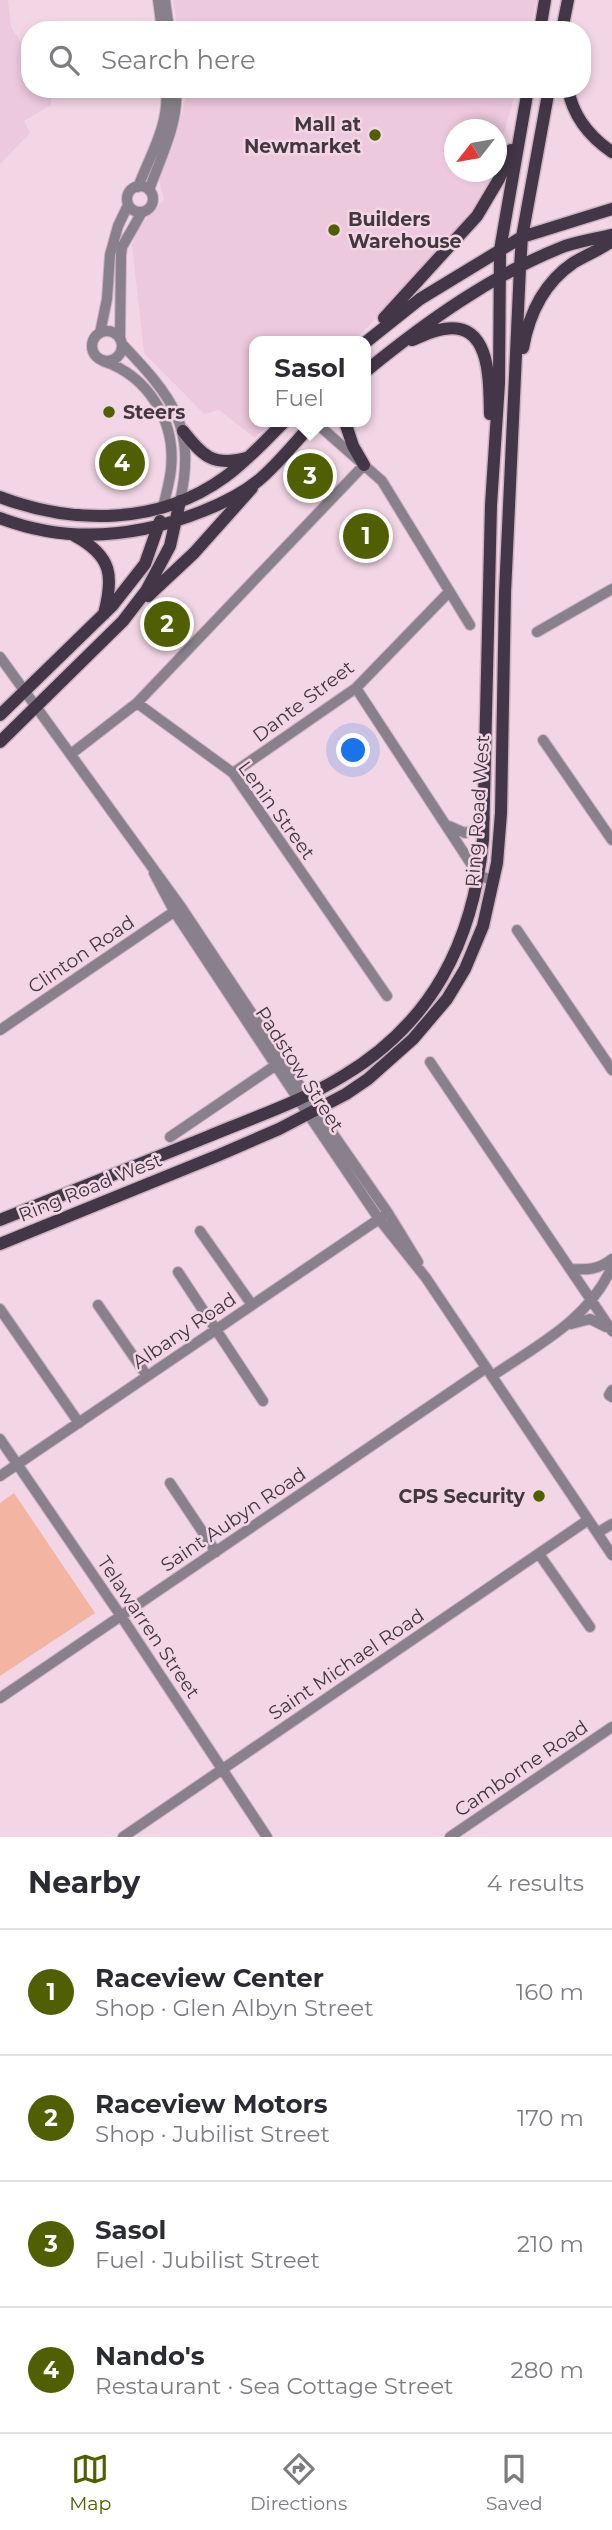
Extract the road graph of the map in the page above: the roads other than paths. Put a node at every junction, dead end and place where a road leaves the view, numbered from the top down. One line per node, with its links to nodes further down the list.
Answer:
1 (158, 0): 5 (street)
2 (165, 0): 6 (street)
3 (545, 0): 7 (main road)
4 (568, 0): 8 (main road)
5 (165, 21)
6 (167, 21)
7 (542, 21)
8 (564, 21)
9 (167, 98): 16 (street)
10 (176, 98): 17 (street)
11 (526, 98): 14 (main road)
12 (548, 98): 22 (main road, Ring Road West)
13 (571, 98): 15 (main road)
14 (520, 131): 24 (main road, Ring Road West); 28 (main road)
15 (612, 152)
16 (138, 187): 17 (street); 18 (street)
17 (149, 190): 20 (street)
18 (128, 205): 20 (street); 27 (street)
19 (612, 209): 22 (main road)
20 (142, 212): 30 (street)
21 (612, 235): 25 (main road)
22 (522, 237): 24 (main road); 25 (main road, Ring Road West)
23 (612, 241): 34 (main road)
24 (500, 250): 26 (main road, Ring Road West); 29 (main road)
25 (520, 267): 26 (main road); 34 (main road, Ring Road West)
26 (499, 279): 31 (main road); 40 (main road, Ring Road West)
27 (100, 333): 30 (street); 32 (street)
28 (371, 336)
29 (371, 338)
30 (121, 342): 32 (street); 39 (street)
31 (399, 345): 33 (main road); 40 (main road)
32 (103, 361): 46 (street)
33 (371, 367)
34 (516, 386): 71 (main road, Ring Road West)
35 (279, 427): 41 (main road)
36 (309, 427): 43 (main road)
37 (320, 427): 42 (street)
38 (347, 427): 42 (main road)
39 (183, 431): 41 (main road); 45 (street)
40 (495, 450): 67 (main road, Ring Road West)
41 (251, 456): 45 (main road)
42 (364, 465): 52 (street); 60 (street)
43 (257, 481): 48 (main road); 54 (main road)
44 (0, 497): 46 (main road)
45 (180, 501): 46 (main road); 48 (main road)
46 (163, 507): 49 (main road)
47 (0, 518): 50 (main road)
48 (175, 522): 49 (main road); 54 (main road)
49 (158, 526): 50 (main road); 53 (main road)
50 (71, 534): 53 (main road)
51 (612, 589): 56 (street)
52 (449, 592): 55 (street); 58 (street, Dante Street)
53 (104, 614): 59 (main road)
54 (123, 621): 61 (main road)
55 (470, 625)
56 (537, 632)
57 (0, 657): 59 (street, Padstow Street)
58 (356, 688): 66 (street, Dante Street); 68 (street)
59 (23, 692): 61 (street, Padstow Street); 62 (main road)
60 (138, 703): 65 (street); 66 (street, Lenin Street)
61 (35, 706): 64 (main road); 65 (street, Padstow Street)
62 (0, 715)
63 (543, 740): 69 (street)
64 (0, 742)
65 (71, 754): 72 (street, Padstow Street)
66 (233, 773): 74 (street, Lenin Street)
67 (485, 818): 68 (street); 70 (main road, Ring Road West)
68 (448, 826): 70 (street)
69 (612, 840)
70 (479, 876): 71 (street); 79 (main road, Ring Road West)
71 (494, 880): 80 (main road, Ring Road West)
72 (177, 909): 75 (street, Clinton Road); 77 (street, Padstow Street); 79 (street, Padstow Street)
73 (517, 930): 78 (street)
74 (387, 996)
75 (0, 1030)
76 (430, 1062): 88 (street)
77 (276, 1065): 79 (street, Padstow Street); 81 (street)
78 (612, 1070)
79 (302, 1097): 80 (street, Padstow Street); 83 (main road, Ring Road West)
80 (312, 1112): 82 (street, Padstow Street); 85 (main road, Ring Road West)
81 (170, 1137)
82 (384, 1216): 92 (street, Albany Road); 97 (street, Padstow Street)
83 (0, 1220)
84 (200, 1231): 92 (street)
85 (0, 1244)
86 (612, 1259): 88 (street)
87 (612, 1267): 90 (street, Saint Aubyn Road)
88 (570, 1269): 90 (street)
89 (178, 1272): 95 (street)
90 (592, 1303): 94 (street, Saint Aubyn Road); 96 (street)
91 (99, 1305): 98 (street)
92 (252, 1305): 95 (street, Albany Road)
93 (0, 1309): 102 (street)
94 (567, 1325): 96 (street); 97 (street, Saint Aubyn Road)
95 (215, 1330): 98 (street, Albany Road); 101 (street)
96 (612, 1331)
97 (489, 1372): 107 (street, Padstow Street); 110 (street, Saint Aubyn Road)
98 (147, 1376): 102 (street, Albany Road)
99 (612, 1390): 100 (street)
100 (612, 1397)
101 (263, 1401)
102 (79, 1423): 104 (street, Albany Road)
103 (0, 1439): 104 (street, Telawarren Street)
104 (17, 1464): 105 (street, Albany Road); 113 (street, Telawarren Street)
105 (0, 1476)
106 (170, 1483): 110 (street)
107 (589, 1520): 109 (street, Padstow Street); 111 (street, Saint Michael Road)
108 (612, 1524): 109 (street)
109 (597, 1533): 112 (street, Padstow Street)
110 (215, 1552): 113 (street, Saint Aubyn Road)
111 (539, 1554): 114 (street); 117 (street, Saint Michael Road)
112 (612, 1555)
113 (121, 1616): 115 (street, Saint Aubyn Road); 117 (street, Telawarren Street)
114 (590, 1627)
115 (0, 1698)
116 (612, 1727): 120 (street, Camborne Road)
117 (223, 1769): 118 (street, Saint Michael Road); 119 (street, Telawarren Street)
118 (123, 1837)
119 (267, 1837)
120 (450, 1837)

